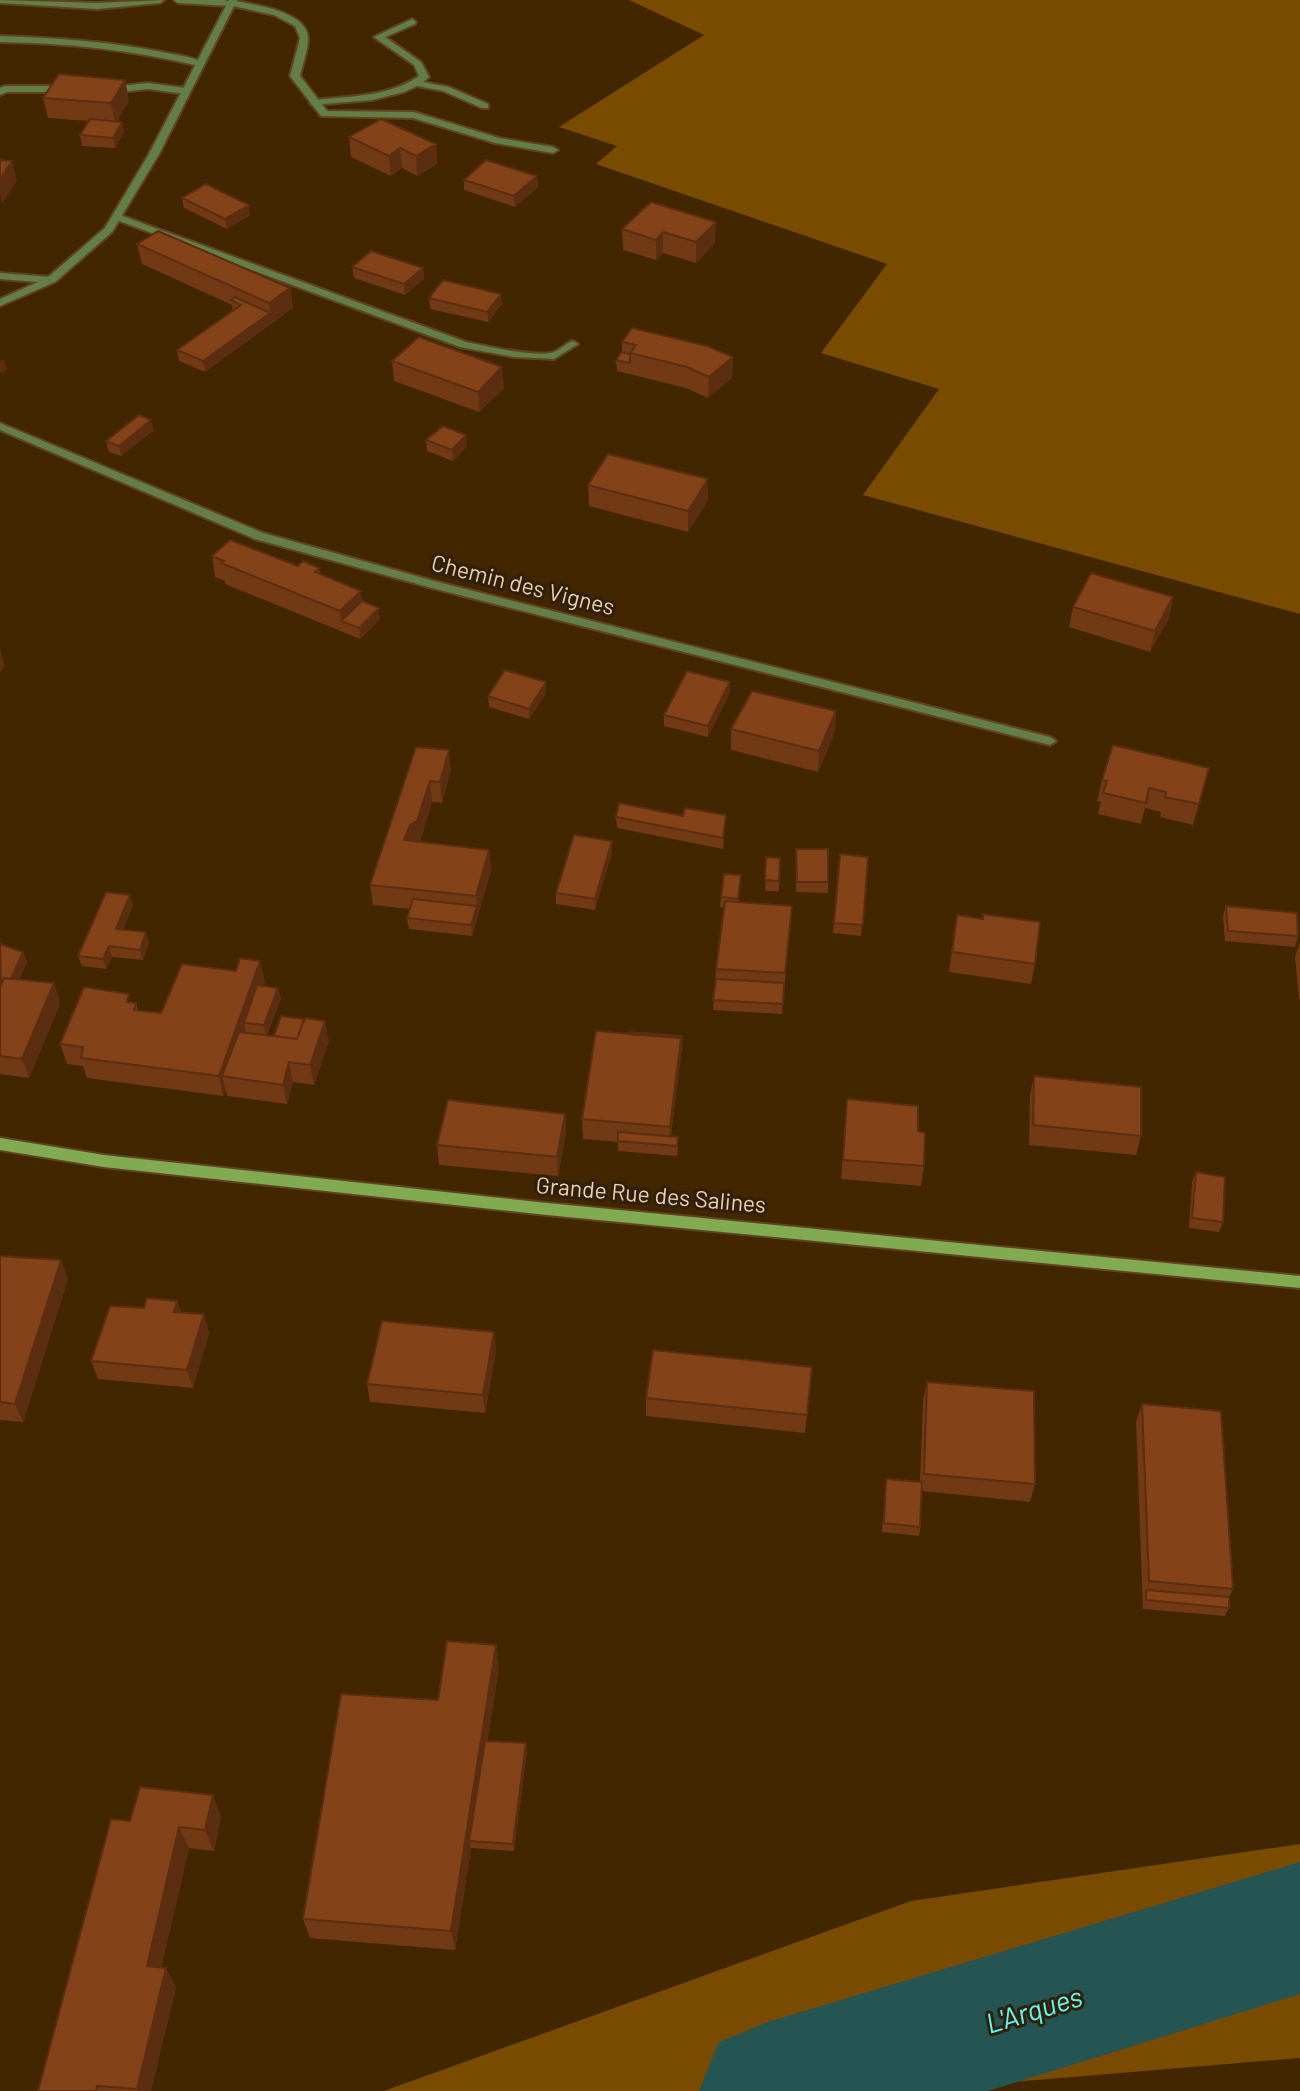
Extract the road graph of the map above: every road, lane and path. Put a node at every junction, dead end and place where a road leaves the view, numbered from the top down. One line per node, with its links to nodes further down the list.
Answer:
1 (160, 0): 3 (street)
2 (178, 0): 4 (street)
3 (0, 1)
4 (232, 2): 7 (street); 13 (street)
5 (412, 22): 8 (street)
6 (0, 39): 7 (street)
7 (199, 63): 11 (street)
8 (417, 83): 13 (street); 14 (street)
9 (80, 89): 12 (street)
10 (104, 90): 11 (street)
11 (185, 91): 16 (street)
12 (0, 92)
13 (315, 103): 15 (street)
14 (485, 106)
15 (553, 150)
16 (117, 217): 18 (street); 20 (street)
17 (0, 276): 18 (street)
18 (51, 280): 19 (street)
19 (0, 303)
20 (573, 344)
21 (0, 426): 22 (street, Chemin des Vignes)
22 (1050, 741)
23 (0, 1144): 24 (main road, Grande Rue des Salines)
24 (1300, 1282)

